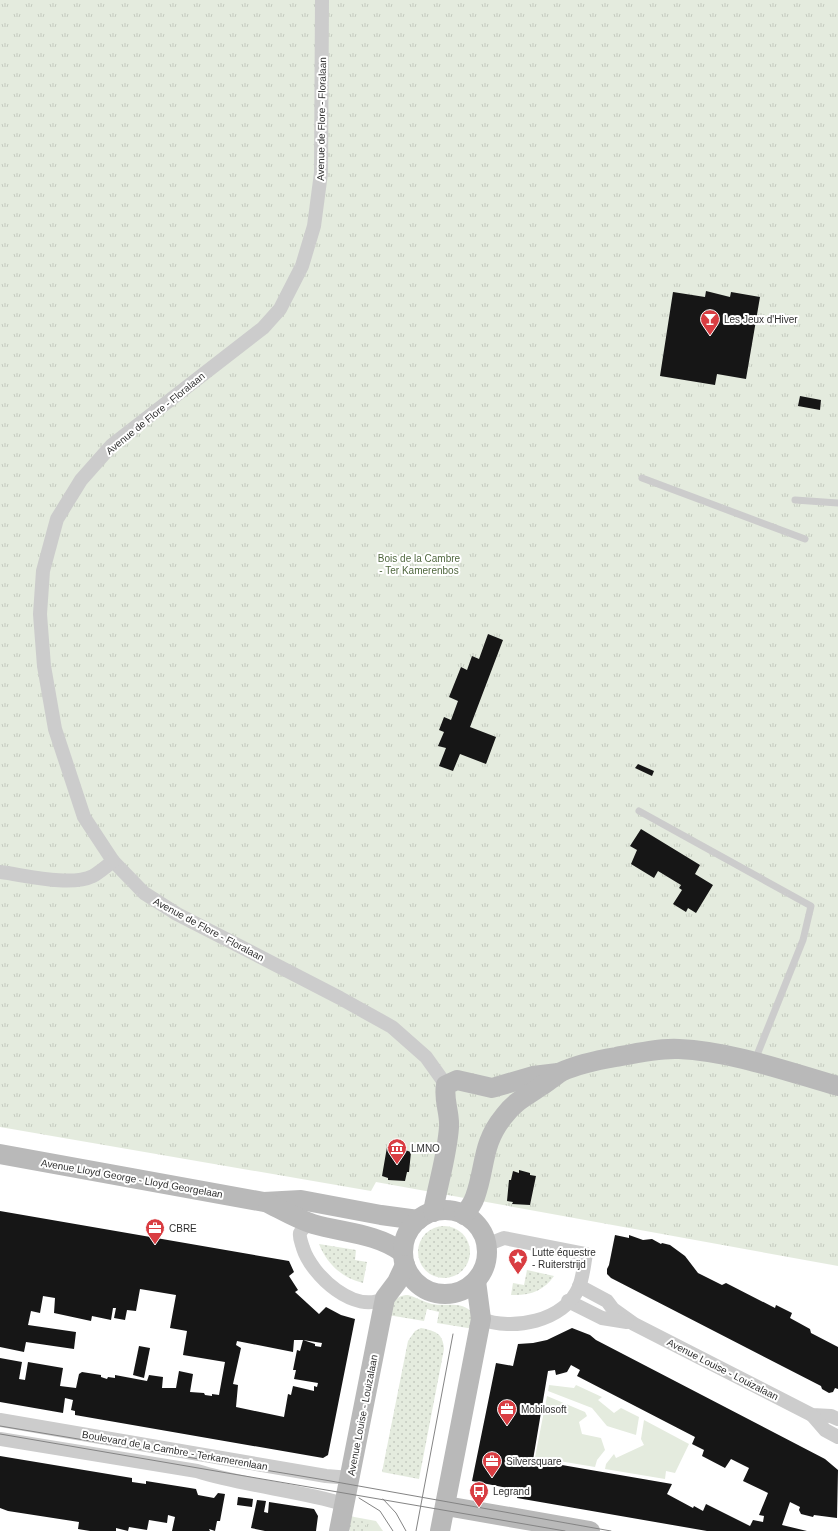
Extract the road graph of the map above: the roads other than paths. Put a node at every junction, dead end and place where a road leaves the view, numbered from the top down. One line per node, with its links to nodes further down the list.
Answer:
1 (322, 0): 7 (street, Avenue de Flore - Floralaan)
2 (642, 478): 5 (lane)
3 (795, 500): 4 (lane)
4 (838, 503)
5 (804, 539)
6 (639, 811): 9 (lane)
7 (113, 861): 8 (street); 11 (street, Avenue de Flore - Floralaan)
8 (0, 872)
9 (754, 1062): 10 (main road); 12 (main road)
10 (560, 1073): 11 (main road); 15 (main road)
11 (446, 1084): 16 (main road)
12 (838, 1086)
13 (0, 1154): 14 (main road, Avenue Lloyd George - Lloyd Georgelaan)
14 (264, 1202): 16 (main road, Avenue Lloyd George - Lloyd Georgelaan); 17 (main road, Avenue Lloyd George - Lloyd Georgelaan)
15 (464, 1215): 16 (main road); 18 (main road)
16 (425, 1216): 19 (main road)
17 (312, 1223): 19 (main road, Avenue Lloyd George - Lloyd Georgelaan); 22 (street)
18 (486, 1245): 20 (main road); 21 (street)
19 (404, 1259): 20 (main road); 22 (main road, Avenue Louise - Louizalaan)
20 (476, 1281): 24 (main road)
21 (579, 1286): 23 (street); 25 (street, Avenue Louise - Louizalaan)
22 (385, 1298): 31 (main road, Avenue Louise - Louizalaan)
23 (568, 1302): 24 (street); 25 (street, Avenue Louise - Louizalaan)
24 (481, 1319): 33 (main road)
25 (634, 1324): 26 (street, Avenue Louise - Louizalaan)
26 (812, 1415): 27 (street, Avenue Louise - Louizalaan); 29 (street, Avenue Louise - Louizalaan)
27 (838, 1419)
28 (0, 1420): 31 (street, Boulevard de la Cambre - Terkamerenlaan)
29 (838, 1437)
30 (0, 1439): 32 (street, Boulevard de la Cambre - Terkamerenlaan)
31 (350, 1478): 32 (main road, Avenue Louise - Louizalaan)
32 (344, 1504): 34 (main road, Avenue Louise - Louizalaan)
33 (446, 1506): 35 (main road); 36 (main road)
34 (339, 1531)
35 (440, 1531)
36 (590, 1531)

